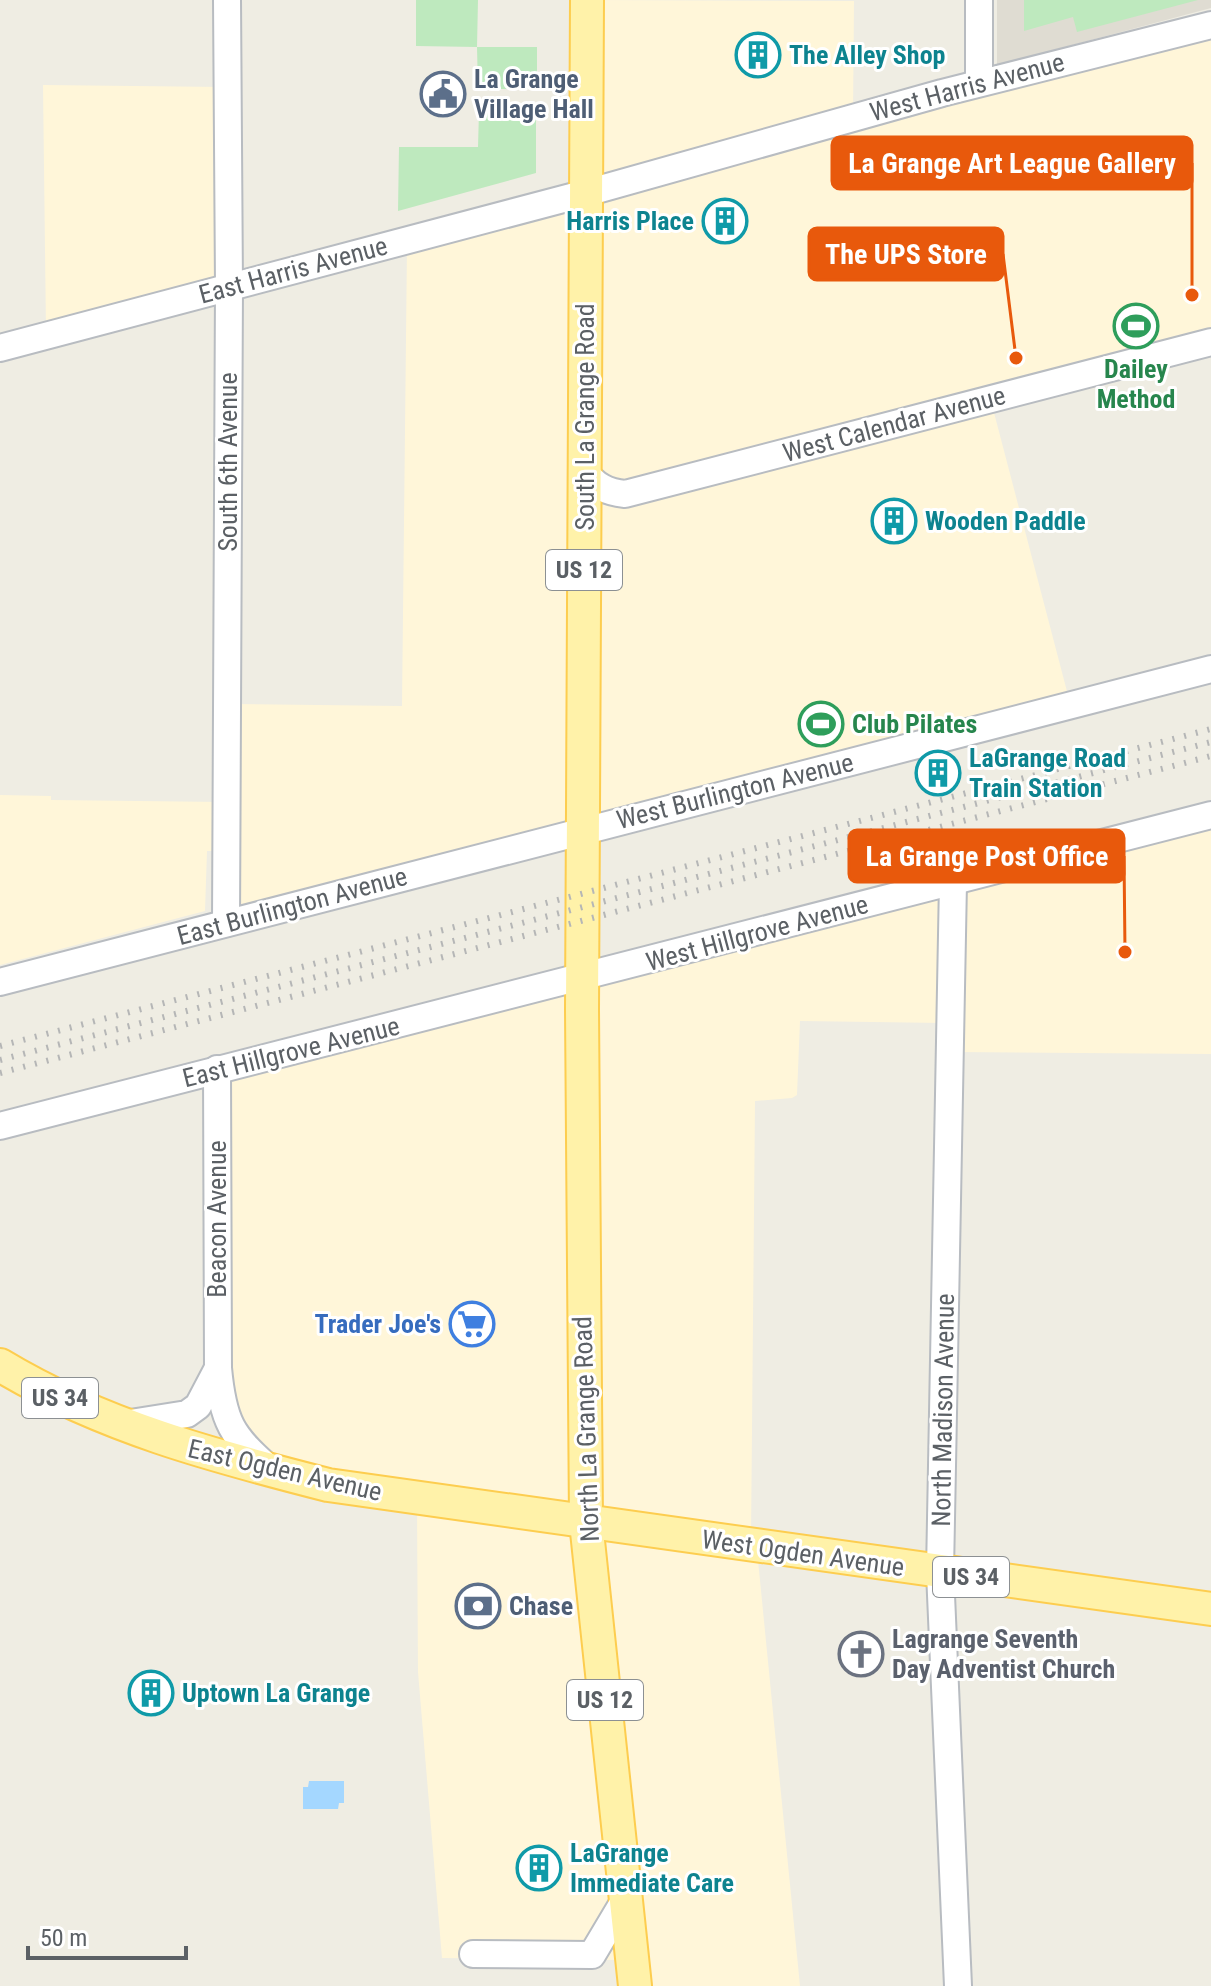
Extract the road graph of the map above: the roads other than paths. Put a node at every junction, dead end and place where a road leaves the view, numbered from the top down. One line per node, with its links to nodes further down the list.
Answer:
1 (227, 0): 7 (street, South 6th Avenue)
2 (587, 0): 6 (main road, South La Grange Road / US 12)
3 (979, 0): 5 (street)
4 (1211, 25): 5 (street, West Harris Avenue)
5 (979, 83): 6 (street, West Harris Avenue)
6 (586, 193): 7 (street, East Harris Avenue); 10 (main road, South La Grange Road / US 12)
7 (229, 287): 9 (street, East Harris Avenue); 15 (street, South 6th Avenue)
8 (1211, 342): 10 (street, West Calendar Avenue)
9 (0, 348)
10 (584, 471): 13 (main road, South La Grange Road / US 12)
11 (1211, 669): 13 (street, West Burlington Avenue)
12 (1211, 815): 14 (street, West Hillgrove Avenue)
13 (584, 830): 15 (street, East Burlington Avenue); 16 (main road, South La Grange Road / US 12)
14 (953, 882): 16 (street, West Hillgrove Avenue); 25 (street, North Madison Avenue)
15 (226, 923): 17 (street, East Burlington Avenue)
16 (582, 979): 18 (street, East Hillgrove Avenue); 24 (main road, North La Grange Road / US 12)
17 (0, 982)
18 (217, 1069): 19 (street, East Hillgrove Avenue); 21 (street, Beacon Avenue)
19 (0, 1126)
20 (0, 1365): 22 (main road, East Ogden Avenue / US 34)
21 (218, 1368): 22 (street, Beacon Avenue); 23 (street, Beacon Avenue)
22 (124, 1424): 23 (main road, East Ogden Avenue / US 34)
23 (272, 1471): 24 (main road, East Ogden Avenue / US 34)
24 (586, 1522): 25 (main road, West Ogden Avenue / US 34); 27 (main road, North La Grange Road / US 12)
25 (940, 1572): 26 (main road, West Ogden Avenue / US 34); 30 (street, North Madison Avenue)
26 (1211, 1609)
27 (625, 1888): 28 (street); 29 (main road, US 12)
28 (473, 1954)
29 (635, 1985)
30 (958, 1986)

